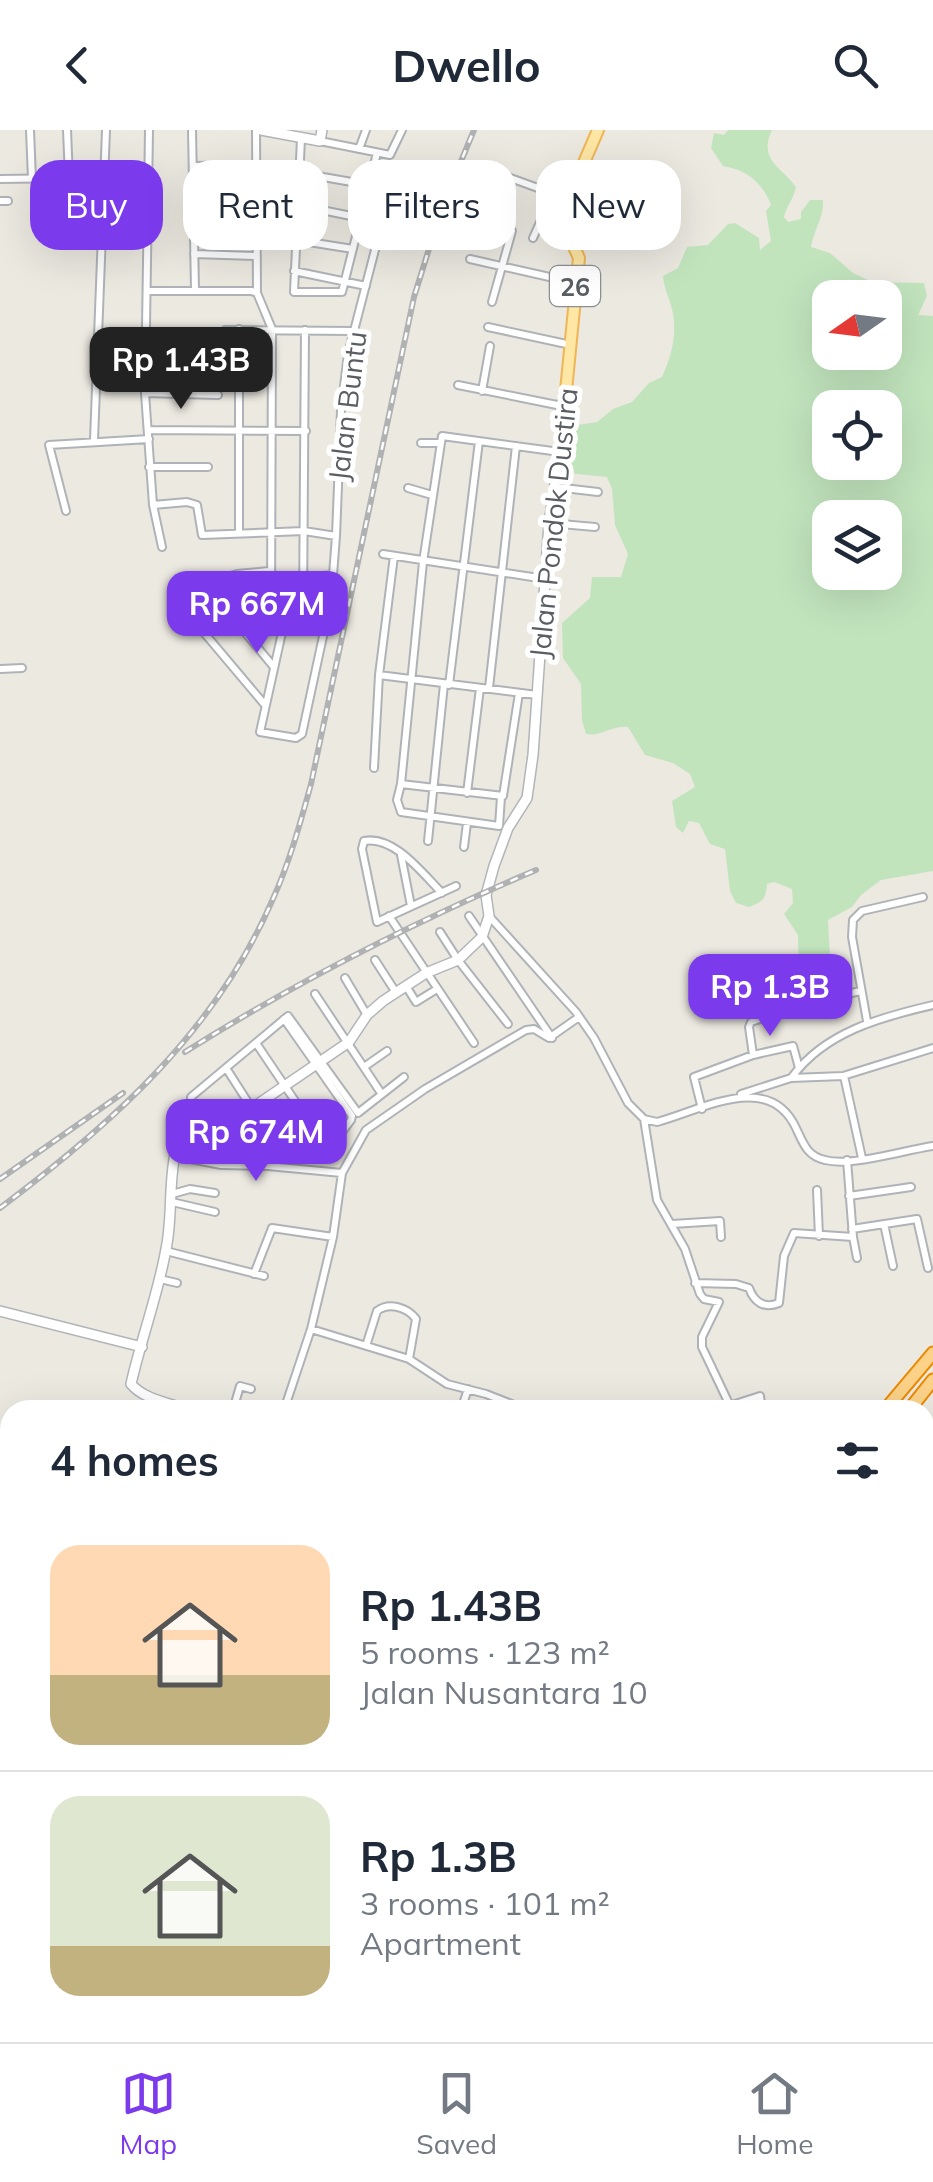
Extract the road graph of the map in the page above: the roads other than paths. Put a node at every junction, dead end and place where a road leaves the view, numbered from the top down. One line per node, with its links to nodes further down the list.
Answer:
1 (30, 130): 14 (street)
2 (67, 130): 15 (street)
3 (106, 130): 16 (street)
4 (148, 130): 17 (street)
5 (192, 130): 18 (street)
6 (258, 130): 10 (main road); 19 (street)
7 (366, 130): 12 (street)
8 (402, 130): 13 (street)
9 (598, 130): 22 (main road, Jalan Pondok Dustira / 26)
10 (294, 135): 11 (main road); 20 (street)
11 (321, 135): 12 (street)
12 (359, 148): 13 (street)
13 (377, 153): 21 (street)
14 (31, 160)
15 (69, 160)
16 (105, 160)
17 (148, 160)
18 (193, 160)
19 (257, 160)
20 (298, 160)
21 (375, 160)
22 (585, 160)
23 (30, 178): 24 (street)
24 (0, 179)
25 (536, 231): 26 (street)
26 (533, 238)
27 (102, 250): 67 (street)
28 (148, 250): 44 (street)
29 (194, 250): 36 (street)
30 (256, 250): 37 (street)
31 (295, 250): 40 (street)
32 (353, 250): 41 (street)
33 (375, 250): 43 (street, Jalan Buntu)
34 (506, 250): 39 (street)
35 (577, 250): 42 (main road, Jalan Pondok Dustira / 26)
36 (194, 254): 37 (street); 45 (street)
37 (256, 256): 46 (street)
38 (470, 260): 39 (street)
39 (500, 268): 42 (street); 47 (street)
40 (294, 272): 41 (street); 41 (street)
41 (346, 281): 43 (street)
42 (576, 283): 55 (main road, Jalan Pondok Dustira / 26)
43 (366, 286): 53 (street, Jalan Buntu)
44 (148, 290): 45 (street); 56 (street)
45 (195, 290): 46 (street)
46 (257, 294): 50 (street)
47 (492, 302)
48 (488, 327): 55 (street)
49 (239, 329): 50 (street); 51 (street); 63 (street)
50 (272, 329): 52 (street); 64 (street)
51 (225, 330)
52 (305, 330): 53 (street); 65 (street)
53 (354, 331): 86 (street, Jalan Buntu)
54 (490, 346): 59 (street)
55 (572, 346): 62 (main road, Jalan Pondok Dustira / 26)
56 (144, 358): 57 (street); 60 (street)
57 (220, 358)
58 (458, 385): 59 (street)
59 (482, 391): 62 (street)
60 (145, 394): 61 (street); 66 (street)
61 (218, 395)
62 (564, 402): 72 (main road, Jalan Pondok Dustira / 26)
63 (240, 430): 64 (street); 66 (street); 84 (street)
64 (270, 430): 65 (street); 85 (street)
65 (306, 430): 83 (street)
66 (148, 434): 67 (street); 73 (street)
67 (94, 440): 80 (street)
68 (479, 441): 69 (street); 71 (street); 91 (street)
69 (440, 443): 70 (street); 78 (street)
70 (421, 444)
71 (516, 446): 72 (street); 93 (street)
72 (560, 452): 75 (main road, Jalan Pondok Dustira)
73 (148, 467): 74 (street); 79 (street)
74 (208, 467)
75 (555, 487): 77 (street); 81 (main road, Jalan Pondok Dustira)
76 (408, 488): 78 (street)
77 (598, 492)
78 (432, 495): 90 (street)
79 (153, 505): 84 (street); 87 (street)
80 (66, 511)
81 (549, 523): 82 (street); 96 (main road, Jalan Pondok Dustira)
82 (596, 528)
83 (304, 531): 85 (street); 86 (street); 100 (street)
84 (240, 532): 85 (street)
85 (271, 532): 92 (street)
86 (336, 536): 95 (street, Jalan Buntu)
87 (162, 546)
88 (383, 554): 89 (street)
89 (394, 556): 90 (street); 104 (street)
90 (423, 562): 91 (street); 105 (street)
91 (462, 568): 93 (street); 106 (street)
92 (269, 571): 94 (street); 98 (street)
93 (503, 573): 96 (street); 107 (street)
94 (237, 574): 97 (street); 98 (street)
95 (322, 576)
96 (545, 579): 109 (main road, Jalan Pondok Dustira)
97 (204, 583): 101 (street); 110 (street)
98 (270, 610): 100 (street)
99 (324, 627): 110 (street)
100 (283, 628): 101 (street)
101 (274, 666): 110 (street)
102 (22, 668): 103 (street)
103 (0, 669)
104 (378, 675): 105 (street); 111 (street)
105 (411, 679): 106 (street); 112 (street)
106 (447, 684): 107 (street); 113 (street)
107 (485, 688): 108 (street); 114 (street)
108 (519, 692): 109 (street); 115 (street)
109 (537, 695): 127 (main road, Jalan Pondok Dustira)
110 (265, 705)
111 (374, 768)
112 (402, 784): 113 (street); 116 (street)
113 (433, 790): 114 (street); 116 (street)
114 (466, 793): 115 (street)
115 (501, 796): 117 (street)
116 (429, 818): 117 (street); 118 (street)
117 (467, 822): 119 (street)
118 (428, 841)
119 (464, 847)
120 (400, 854): 122 (street); 124 (street); 125 (street)
121 (456, 886): 122 (street)
122 (442, 893): 124 (street)
123 (923, 897): 137 (street)
124 (411, 907): 125 (street)
125 (389, 916): 132 (street)
126 (468, 916): 129 (street)
127 (490, 916): 129 (main road, Jalan Pondok Dustira); 141 (street)
128 (440, 932): 131 (street)
129 (482, 937): 131 (main road); 144 (street)
130 (375, 960): 136 (street)
131 (458, 960): 132 (main road); 143 (street)
132 (426, 973): 134 (main road); 135 (street)
133 (345, 978): 140 (street)
134 (406, 985): 135 (street); 136 (main road)
135 (437, 989): 147 (street)
136 (396, 991): 140 (main road)
137 (861, 991): 142 (street); 150 (street)
138 (315, 994): 145 (street)
139 (933, 1005): 142 (street)
140 (367, 1015): 145 (main road)
141 (579, 1017): 144 (street); 164 (street)
142 (867, 1021): 154 (street)
143 (508, 1024)
144 (552, 1038): 174 (street)
145 (349, 1042): 151 (main road); 152 (street)
146 (256, 1043): 151 (street); 153 (street); 158 (street)
147 (474, 1043)
148 (933, 1048): 155 (street)
149 (387, 1052): 152 (street)
150 (754, 1055): 154 (street); 162 (street)
151 (317, 1065): 158 (main road); 163 (street); 170 (street)
152 (364, 1067): 159 (street)
153 (226, 1068): 161 (street); 166 (street)
154 (798, 1068): 157 (street)
155 (844, 1076): 157 (street); 172 (street)
156 (404, 1077): 159 (street)
157 (791, 1078): 160 (street)
158 (285, 1085): 161 (main road); 170 (street)
159 (380, 1093): 163 (street)
160 (737, 1096): 162 (street); 173 (street)
161 (252, 1107): 167 (main road); 169 (street)
162 (702, 1109): 164 (street)
163 (358, 1113): 165 (street)
164 (644, 1118): 181 (street)
165 (364, 1120)
166 (193, 1136): 167 (main road); 171 (main road)
167 (208, 1138): 169 (street)
168 (933, 1146): 172 (street)
169 (277, 1148): 170 (street)
170 (328, 1150)
171 (174, 1156): 174 (street); 179 (main road)
172 (862, 1158): 173 (street)
173 (847, 1160): 178 (street)
174 (342, 1173): 185 (street)
175 (911, 1187): 178 (street)
176 (817, 1190): 184 (street)
177 (215, 1194): 179 (street)
178 (849, 1196): 183 (street)
179 (172, 1198): 180 (street); 187 (main road)
180 (215, 1212)
181 (671, 1224): 186 (street); 195 (street)
182 (884, 1224): 183 (street); 189 (street); 190 (street)
183 (852, 1233): 184 (street); 188 (street)
184 (819, 1236): 195 (street)
185 (333, 1237): 191 (street); 197 (street)
186 (721, 1237)
187 (166, 1251): 191 (street); 193 (main road)
188 (857, 1258)
189 (892, 1266)
190 (928, 1268)
191 (254, 1274): 192 (street)
192 (264, 1276)
193 (160, 1279): 194 (street); 199 (main road)
194 (177, 1283)
195 (695, 1283): 210 (street)
196 (0, 1311): 199 (main road)
197 (311, 1329): 198 (street); 207 (street)
198 (366, 1346): 201 (street); 201 (street)
199 (142, 1347): 205 (main road)
200 (933, 1352): 211 (highway)
201 (409, 1359): 204 (street)
202 (933, 1380): 212 (highway)
203 (251, 1389): 206 (street)
204 (468, 1389): 208 (street); 209 (street)
205 (159, 1400)
206 (236, 1400)
207 (287, 1400)
208 (464, 1400)
209 (499, 1400)
210 (728, 1400)
211 (893, 1400)
212 (917, 1400)

